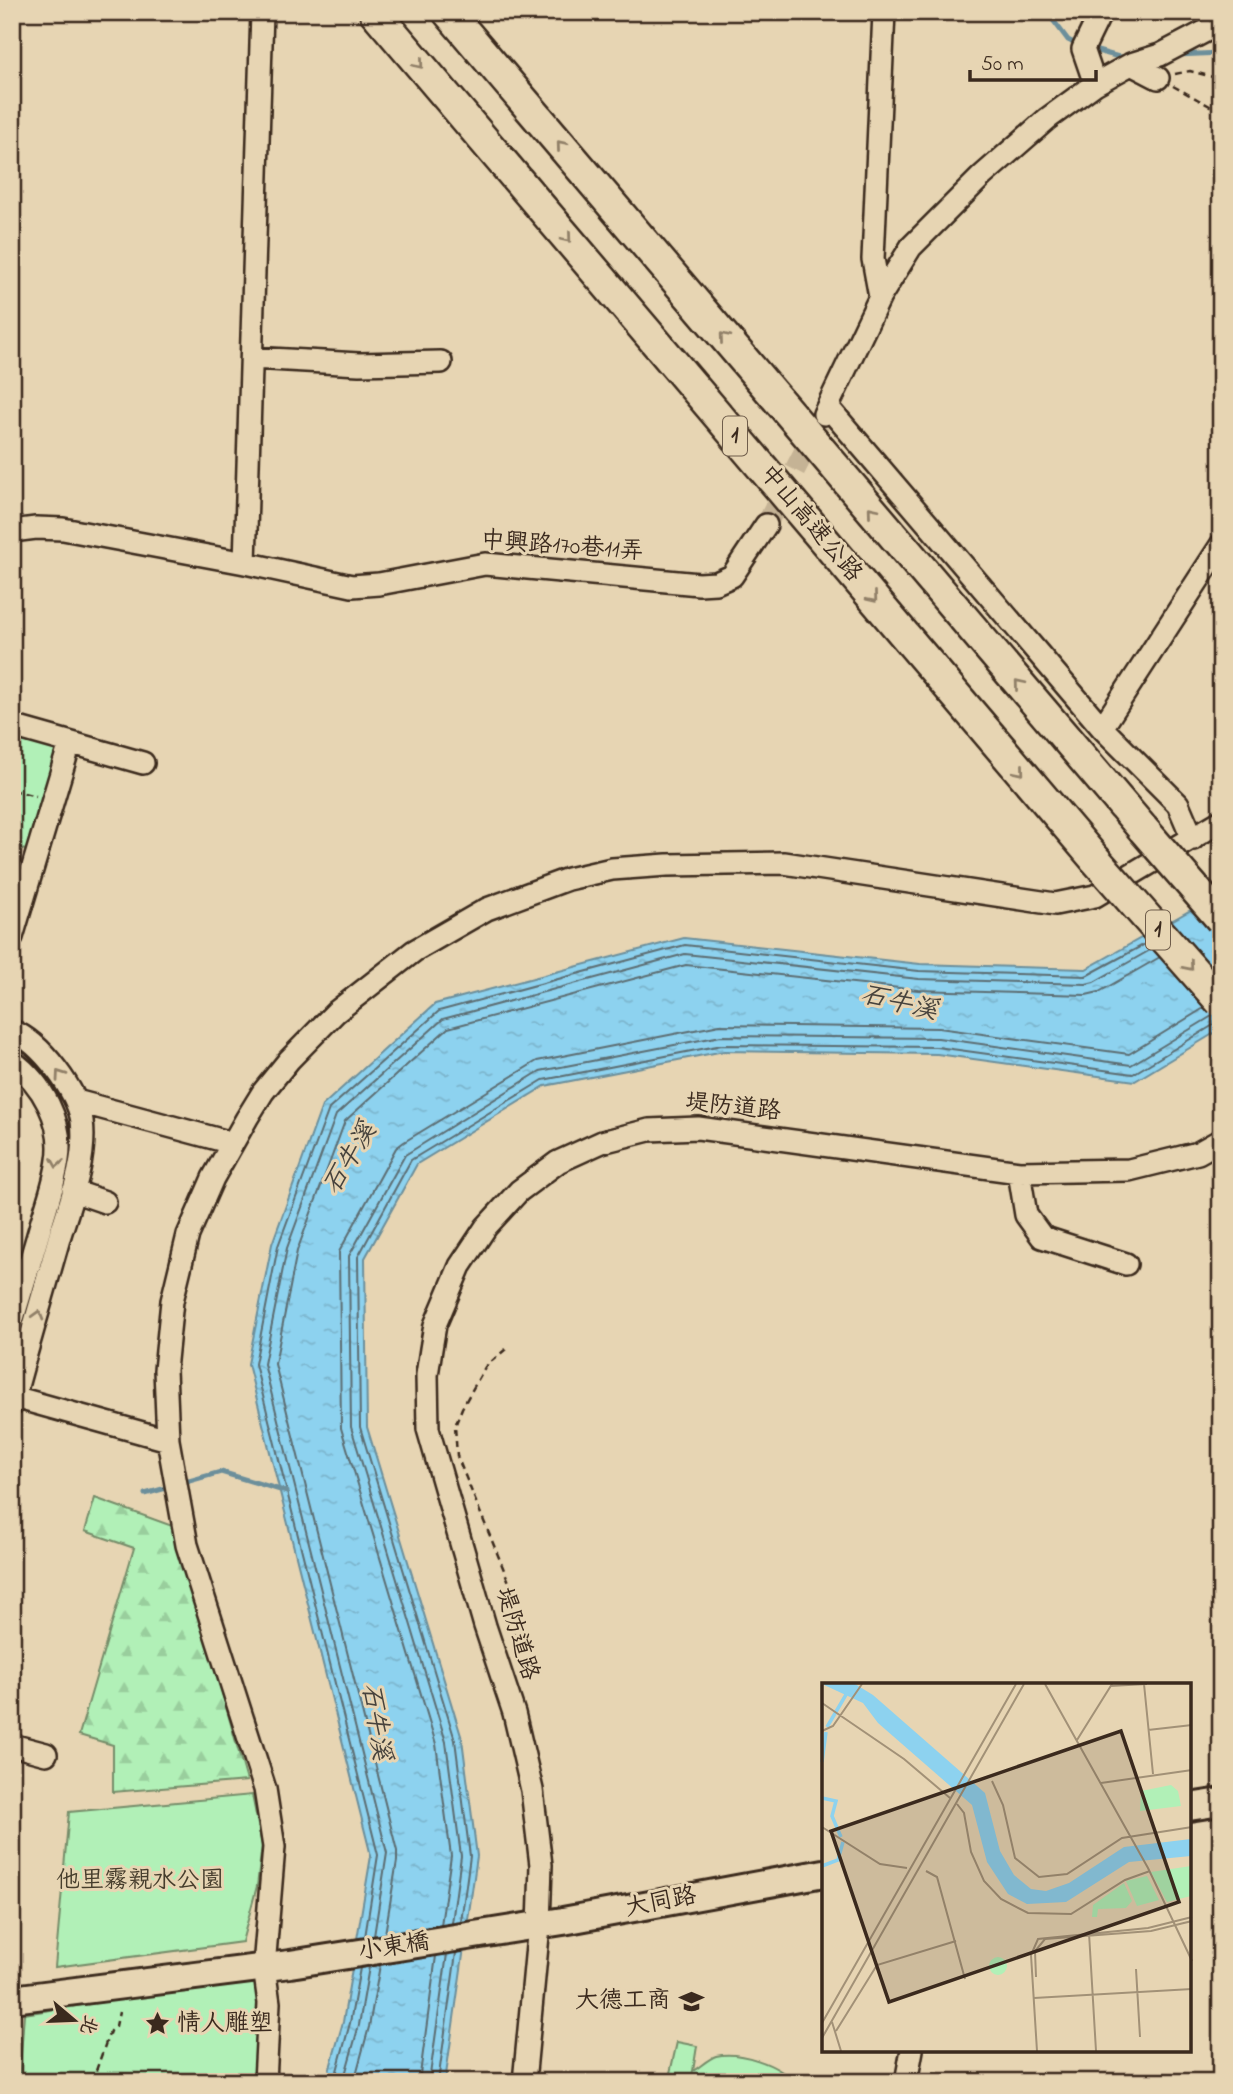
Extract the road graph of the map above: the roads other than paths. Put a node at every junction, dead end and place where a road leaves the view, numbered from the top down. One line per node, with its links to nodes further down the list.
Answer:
1 (262, 12): 11 (street)
2 (375, 12): 25 (highway, 中山高速公路 / 1, one-way to 25, bridge)
3 (448, 12): 23 (highway, 1, one-way to 3, bridge)
4 (884, 12): 10 (street)
5 (1101, 12): 9 (street)
6 (1221, 23): 7 (street)
7 (1131, 64): 8 (street); 9 (street)
8 (1158, 78)
9 (1095, 84): 10 (street)
10 (880, 297): 18 (street)
11 (252, 358): 12 (street); 16 (street)
12 (441, 362)
13 (766, 525): 16 (street, 中興路170巷11弄)
14 (12, 531): 16 (street, 中興路170巷11弄)
15 (1221, 545): 18 (street)
16 (246, 563)
17 (12, 726): 19 (street)
18 (1102, 728): 22 (street)
19 (70, 743): 20 (street); 24 (street)
20 (144, 763)
21 (1221, 821): 22 (street)
22 (1193, 839): 30 (street)
23 (1221, 919)
24 (12, 937)
25 (1221, 1002)
26 (12, 1031): 28 (street, one-way to 26)
27 (12, 1061): 35 (street, one-way to 35)
28 (75, 1101): 30 (street); 32 (street)
29 (1221, 1140): 31 (street, 堤防道路)
30 (232, 1143): 37 (street)
31 (1019, 1172): 34 (street); 43 (street, 堤防道路)
32 (73, 1191): 33 (street); 36 (street, one-way to 32)
33 (105, 1202)
34 (1126, 1264)
35 (12, 1322)
36 (13, 1401): 37 (street)
37 (168, 1440): 45 (street)
38 (12, 1745): 39 (street)
39 (46, 1754)
40 (1221, 1802): 41 (main road)
41 (1191, 1807)
42 (822, 1873): 43 (main road, 大同路)
43 (539, 1925): 44 (main road, 大同路); 49 (street, 堤防道路)
44 (498, 1931): 45 (main road, 小東橋)
45 (273, 1969): 46 (main road); 48 (street)
46 (12, 1999)
47 (912, 2052): 50 (street)
48 (265, 2082)
49 (524, 2082)
50 (906, 2082)

